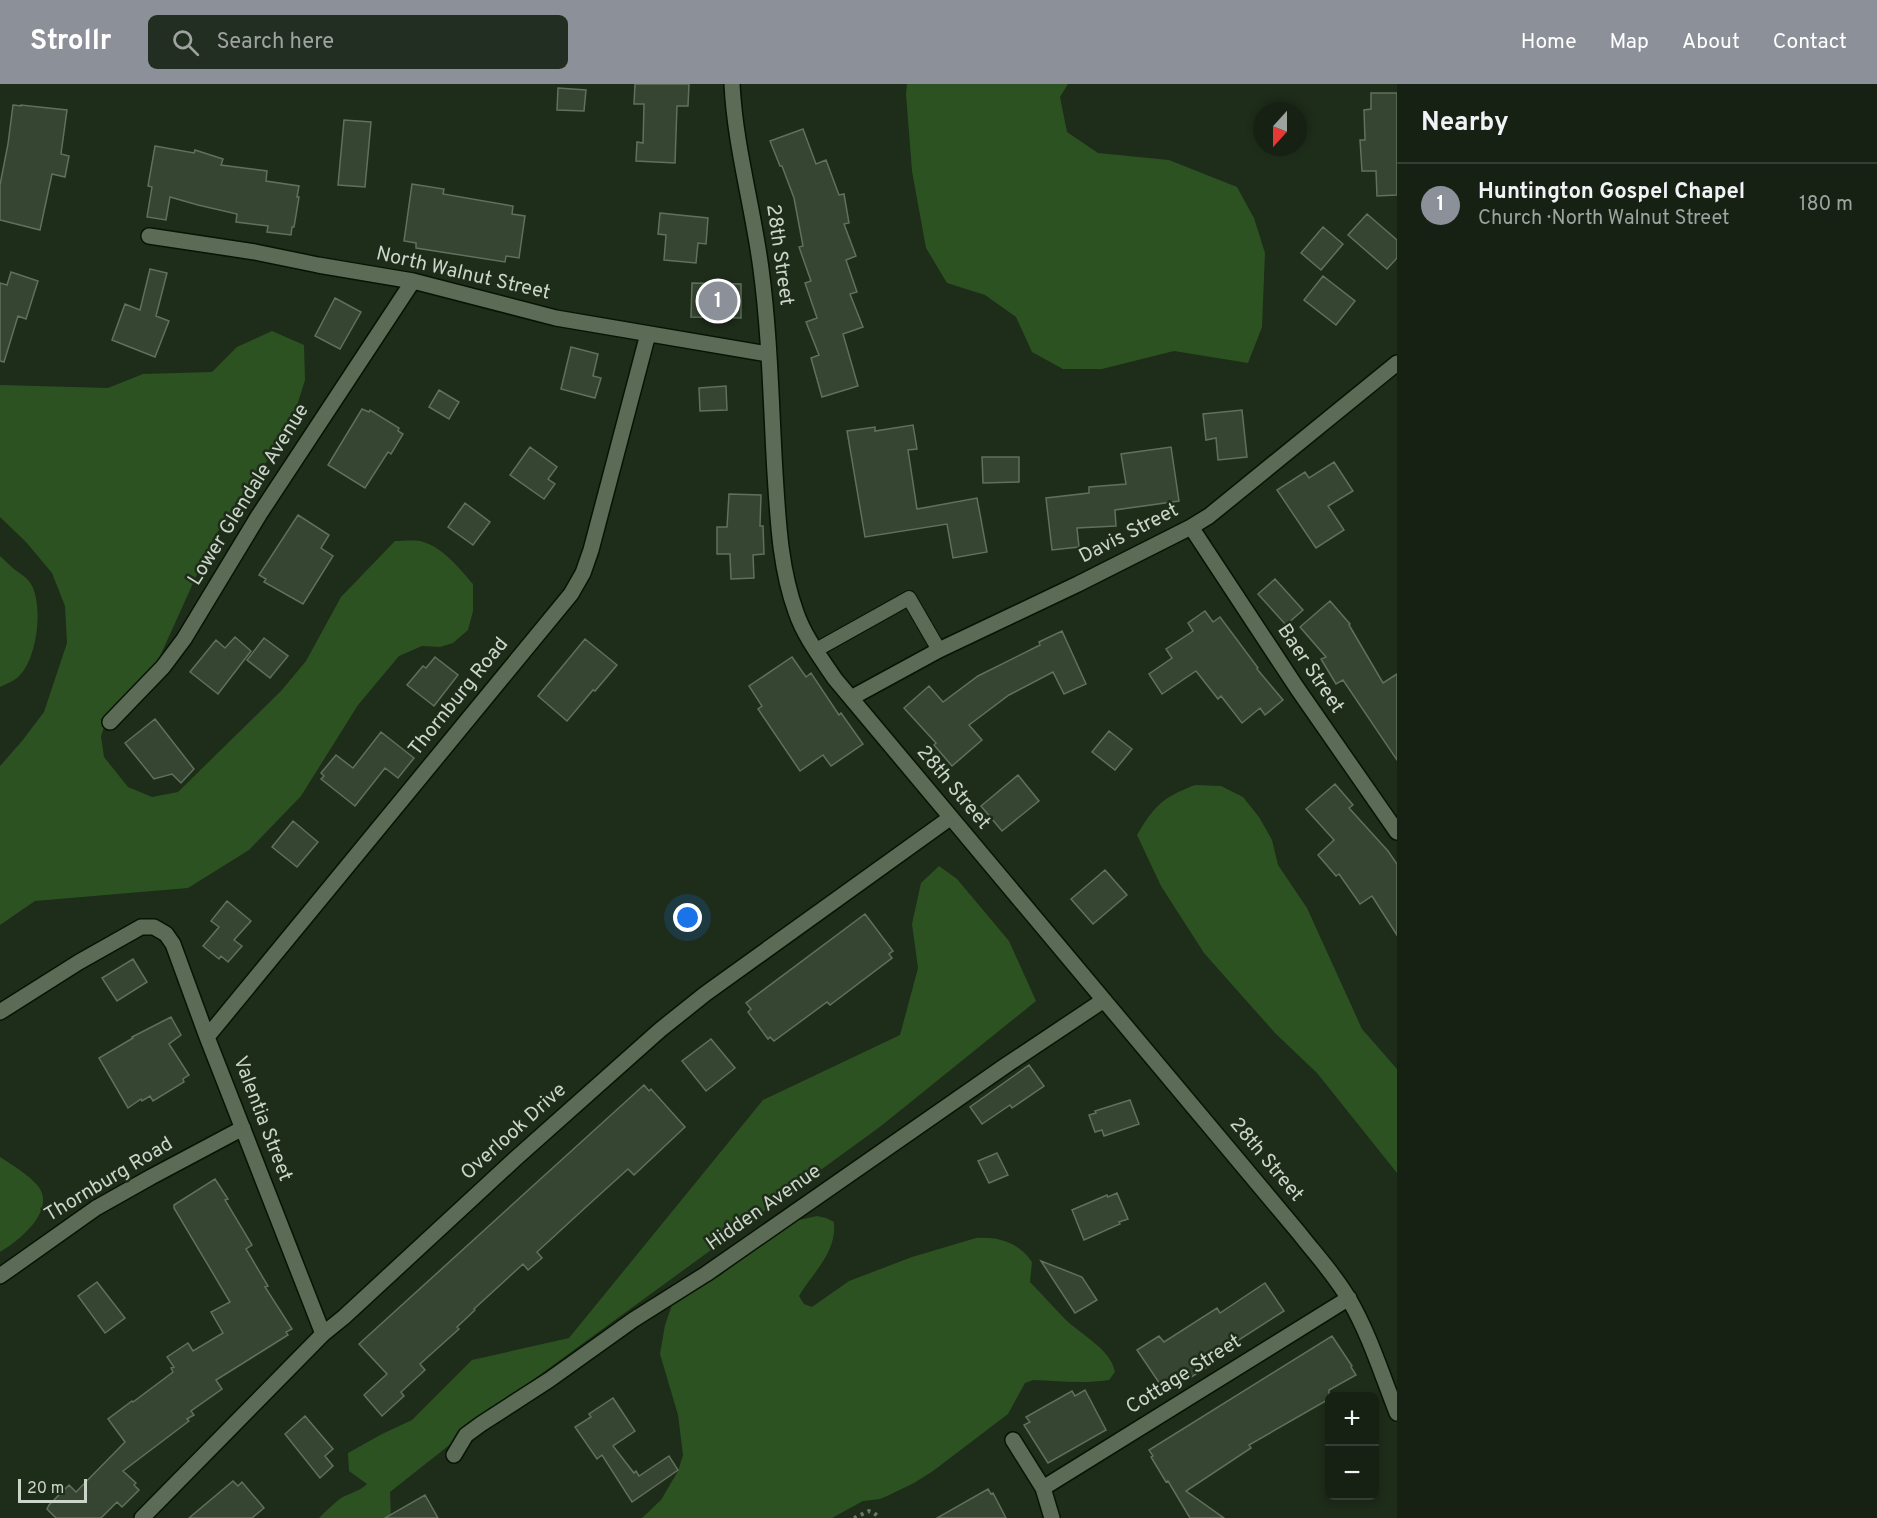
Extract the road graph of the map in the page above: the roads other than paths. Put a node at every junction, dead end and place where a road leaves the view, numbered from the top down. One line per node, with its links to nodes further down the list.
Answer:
1 (732, 84): 5 (street, 28th Street)
2 (149, 236): 3 (street, North Walnut Street)
3 (412, 281): 4 (street, North Walnut Street); 11 (street, Lower Glendale Avenue)
4 (648, 334): 5 (street, North Walnut Street); 16 (street, Thornburg Road)
5 (768, 354): 8 (street, 28th Street)
6 (1397, 363): 7 (street, Davis Street)
7 (1191, 527): 9 (street, Davis Street); 13 (street, Baer Street)
8 (816, 650): 9 (lane); 10 (street, 28th Street)
9 (939, 650): 10 (street, Davis Street)
10 (851, 698): 12 (street, 28th Street)
11 (110, 722)
12 (950, 818): 14 (street, 28th Street); 20 (street, Overlook Drive)
13 (1397, 832)
14 (1104, 1000): 19 (street, 28th Street); 23 (street, Hidden Avenue)
15 (0, 1012): 16 (street, Valentia Street)
16 (207, 1037): 17 (street, Valentia Street)
17 (243, 1128): 18 (street, Thornburg Road); 20 (street, Valentia Street)
18 (0, 1276)
19 (1349, 1298): 21 (street, 28th Street); 24 (street, Cottage Street)
20 (323, 1334): 25 (street, Overlook Drive)
21 (1397, 1413)
22 (1013, 1440): 24 (street)
23 (454, 1455)
24 (1043, 1488): 26 (street)
25 (142, 1518)
26 (1053, 1518)

